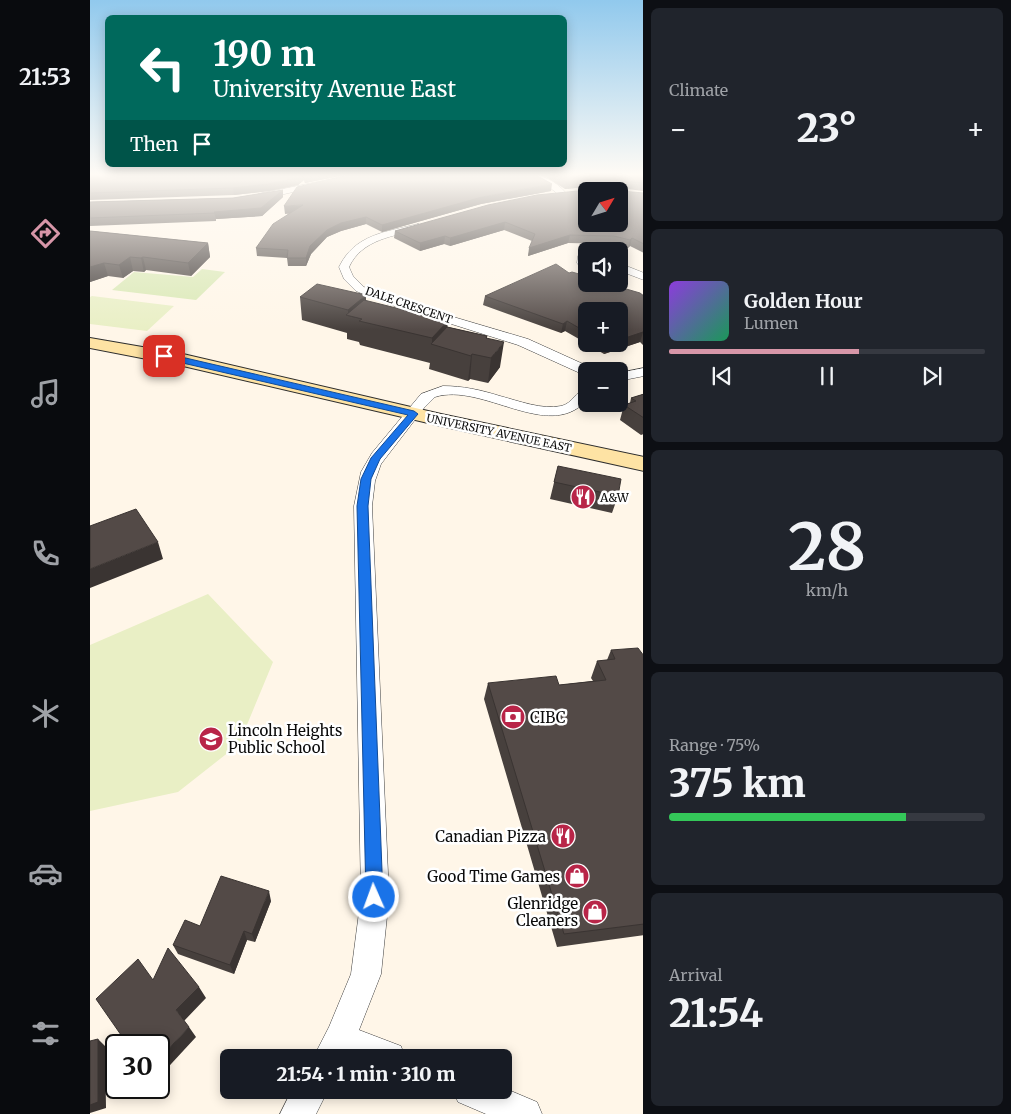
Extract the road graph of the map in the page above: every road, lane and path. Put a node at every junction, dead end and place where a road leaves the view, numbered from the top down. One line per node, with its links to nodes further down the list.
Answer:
1 (422, 226): 5 (street, DALE CRESCENT)
2 (628, 269): 3 (street)
3 (643, 276)
4 (90, 343): 9 (main road, UNIVERSITY AVENUE EAST)
5 (578, 367)
6 (643, 372): 7 (street)
7 (628, 375)
8 (578, 402): 9 (street)
9 (414, 414): 10 (main road, UNIVERSITY AVENUE EAST); 11 (street)
10 (643, 464)
11 (335, 1048)
12 (306, 1099): 14 (street)
13 (491, 1099): 15 (street)
14 (297, 1114)
15 (525, 1114)

